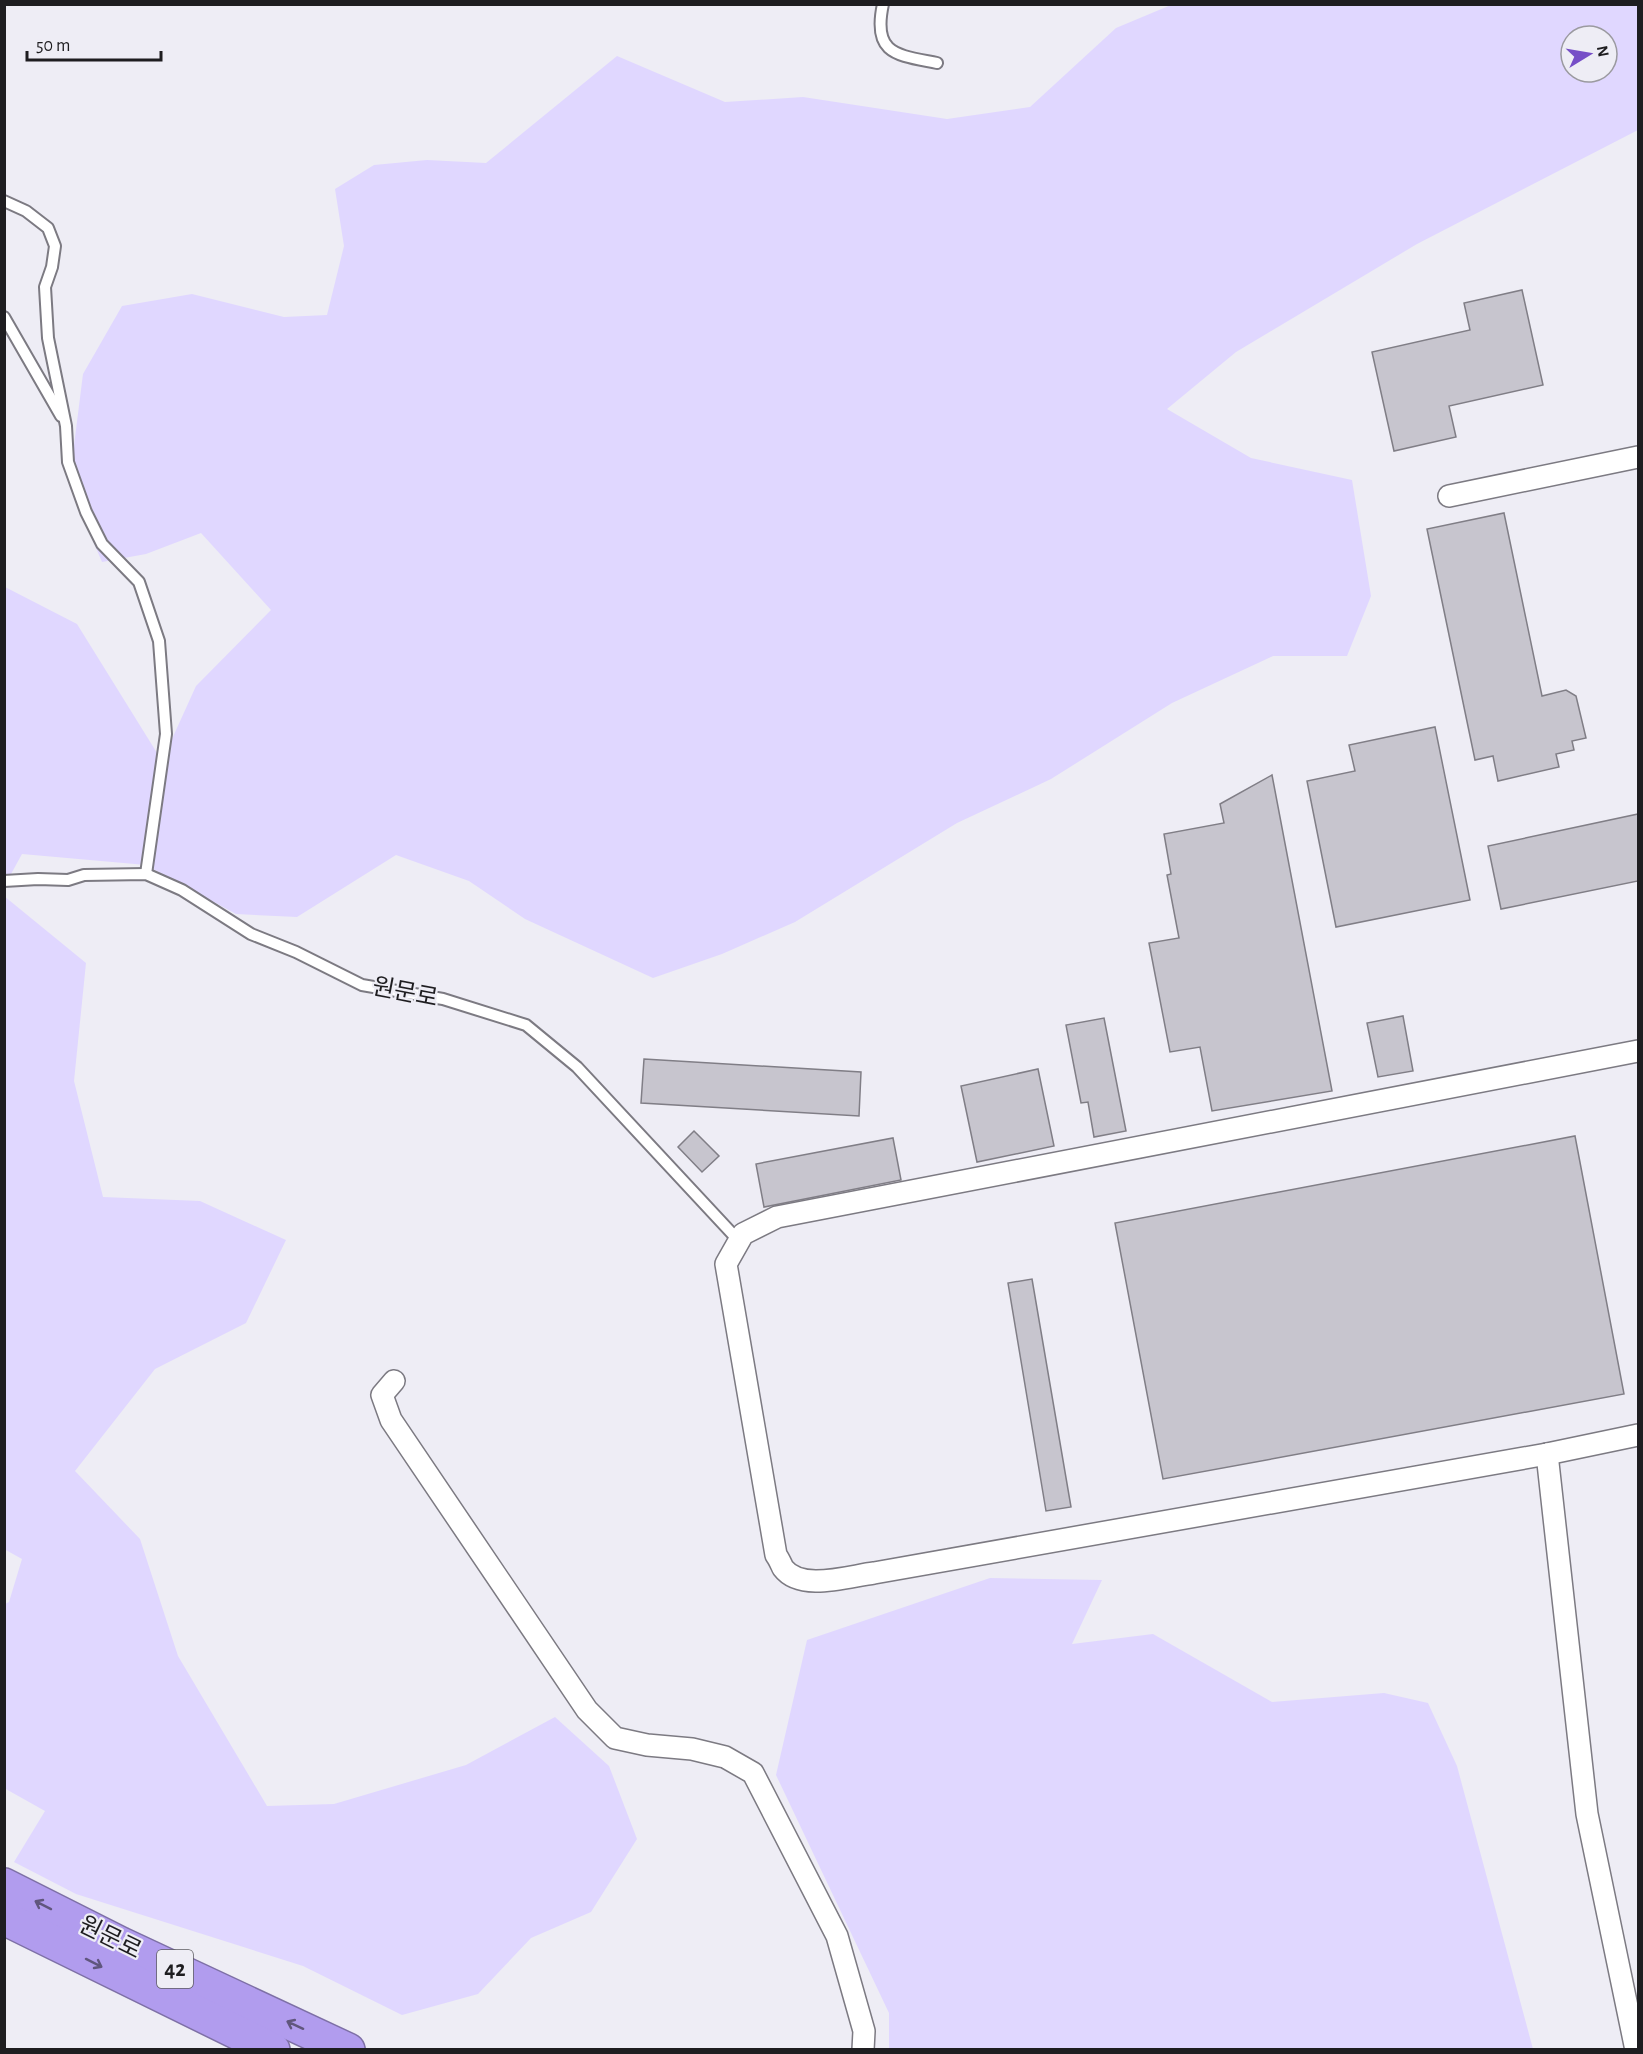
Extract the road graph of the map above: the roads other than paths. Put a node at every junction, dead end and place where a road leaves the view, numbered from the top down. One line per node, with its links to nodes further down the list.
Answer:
1 (883, 4): 2 (lane)
2 (937, 63)
3 (4, 201): 5 (lane)
4 (4, 317): 5 (lane)
5 (66, 426): 8 (lane)
6 (1638, 457): 7 (street)
7 (1449, 496)
8 (146, 874): 9 (lane, 원문로); 11 (lane, 원문로)
9 (4, 881)
10 (1638, 1051): 11 (street)
11 (739, 1241): 14 (street)
12 (394, 1381): 19 (street)
13 (1638, 1435): 14 (street)
14 (1547, 1454): 20 (street)
15 (4, 1885): 18 (highway, 원문로 / 42, one-way to 15)
16 (4, 1918): 17 (highway, 원문로 / 42, one-way to 17)
17 (273, 2049)
18 (348, 2049)
19 (863, 2049)
20 (1636, 2049)

